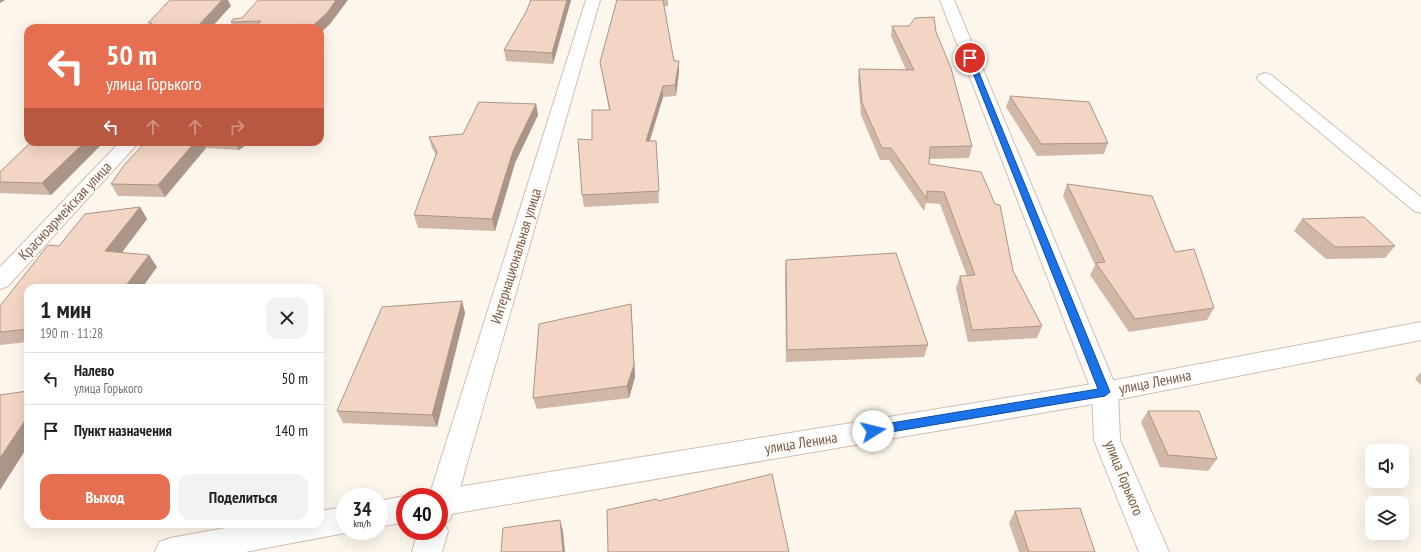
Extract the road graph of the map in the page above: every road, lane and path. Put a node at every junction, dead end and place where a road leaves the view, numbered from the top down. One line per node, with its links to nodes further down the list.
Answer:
1 (593, 0): 9 (street, Интернациональная улица)
2 (947, 0): 8 (street, улица Горького)
3 (1265, 78): 5 (street)
4 (126, 146): 6 (street, Красноармейская улица)
5 (1421, 207)
6 (0, 281)
7 (1421, 331): 8 (street, улица Ленина)
8 (1105, 392): 10 (street, улица Ленина); 17 (street, улица Горького)
9 (445, 488)
10 (448, 505)
11 (336, 522): 12 (street)
12 (324, 524)
13 (301, 528): 15 (street)
14 (430, 540): 16 (street)
15 (170, 552)
16 (427, 552)
17 (1154, 552)

